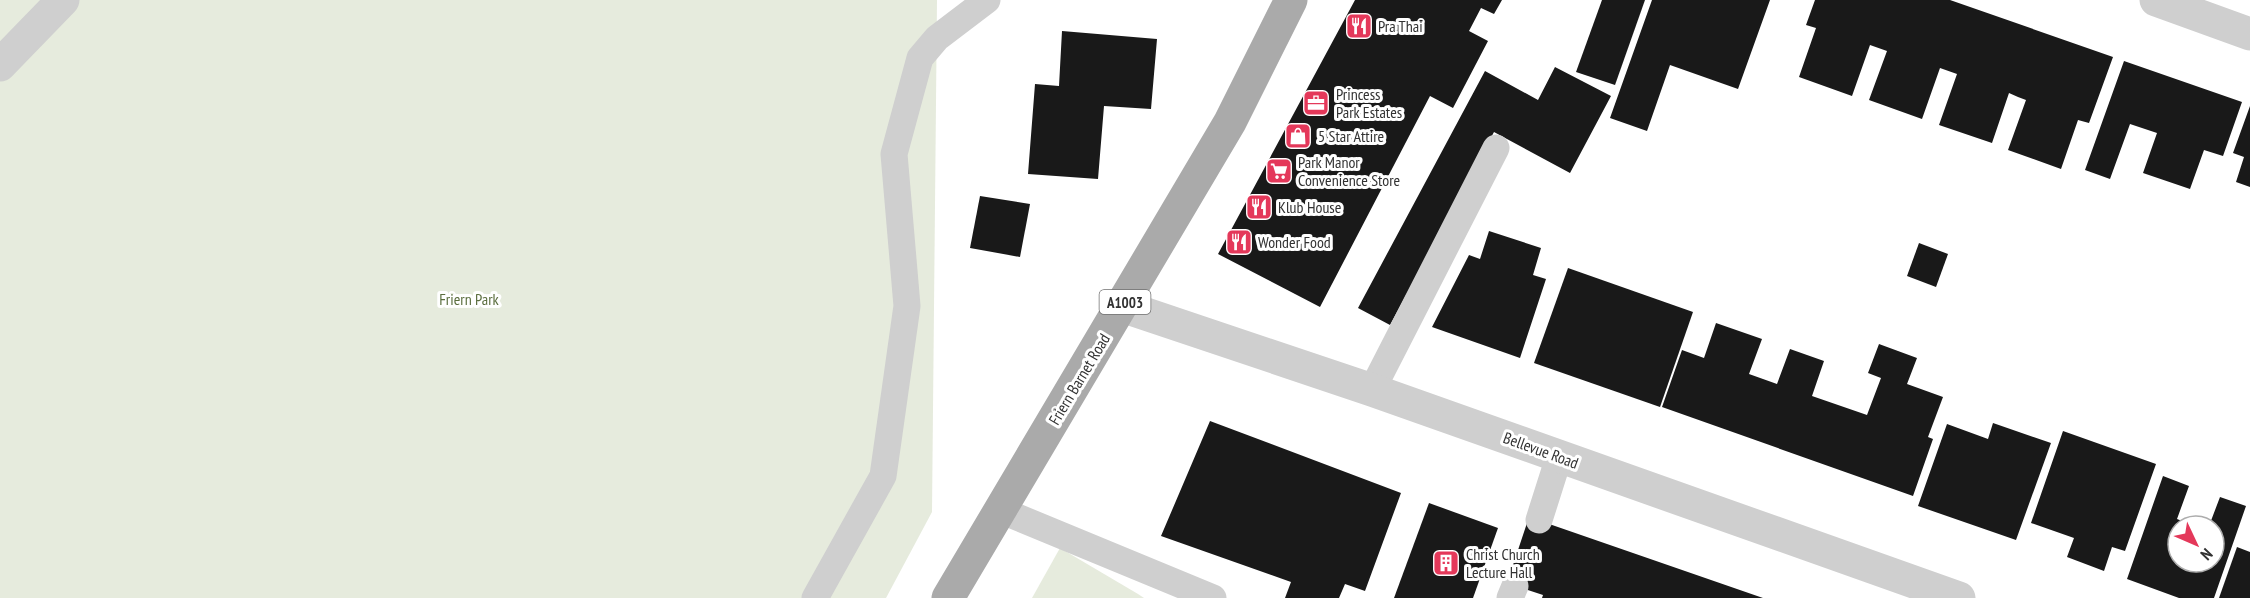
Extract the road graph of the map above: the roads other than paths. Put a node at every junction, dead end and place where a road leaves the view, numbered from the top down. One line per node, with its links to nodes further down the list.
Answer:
1 (63, 0): 6 (street)
2 (987, 0): 13 (lane)
3 (1291, 0): 8 (main road, Friern Barnet Road / A1003)
4 (2156, 0): 5 (street)
5 (2250, 34)
6 (0, 65)
7 (1496, 148): 9 (lane)
8 (1122, 306): 9 (street, Bellevue Road); 11 (main road, Friern Barnet Road / A1003)
9 (1372, 390): 10 (street, Bellevue Road)
10 (1559, 457): 12 (lane); 16 (street, Bellevue Road)
11 (1000, 510): 14 (main road, Friern Barnet Road / A1003); 15 (lane)
12 (1539, 520)
13 (815, 598)
14 (948, 598)
15 (1213, 598)
16 (1959, 598)

